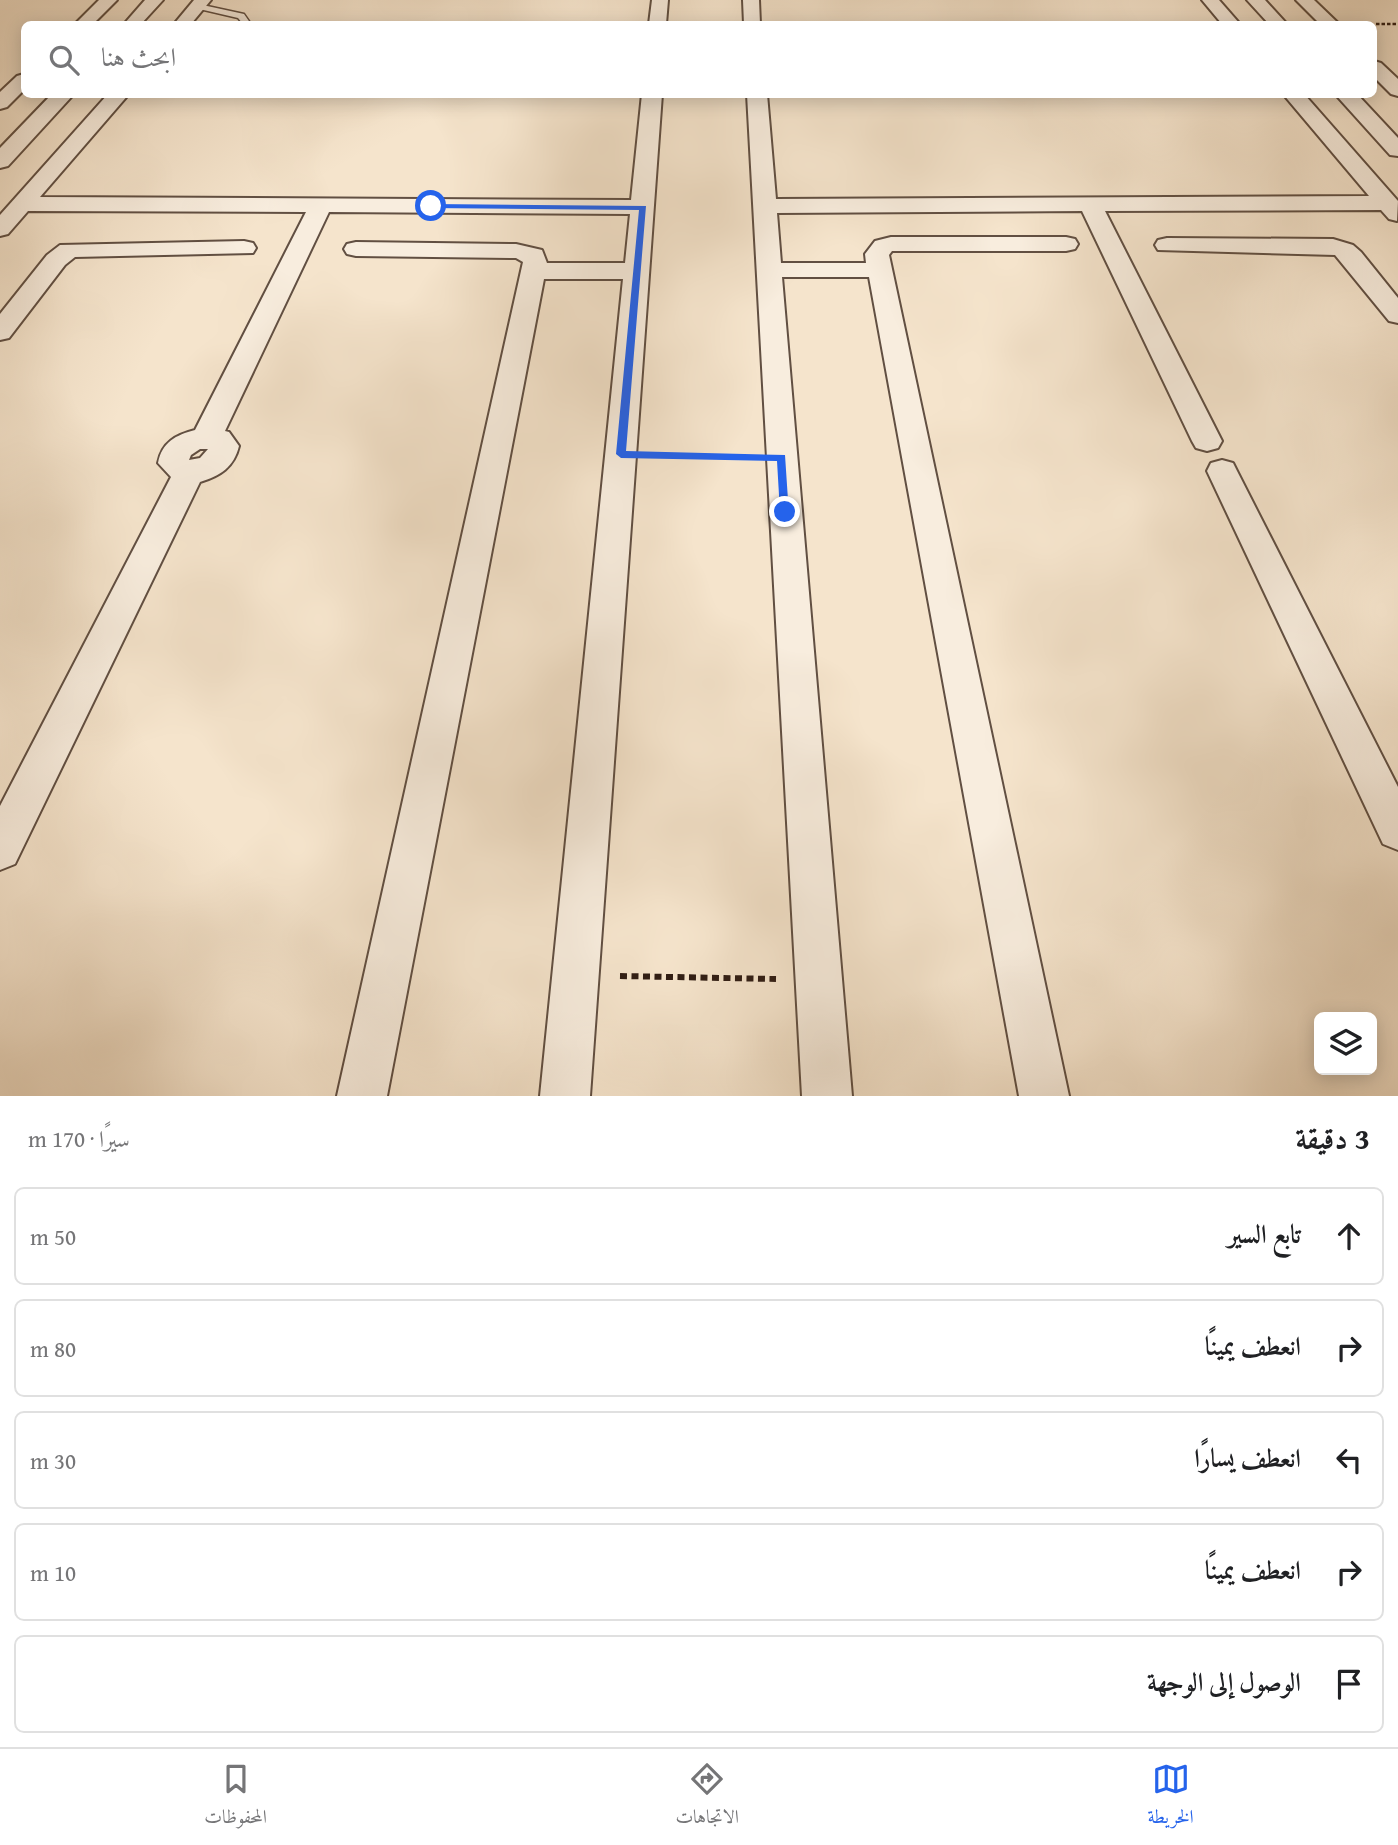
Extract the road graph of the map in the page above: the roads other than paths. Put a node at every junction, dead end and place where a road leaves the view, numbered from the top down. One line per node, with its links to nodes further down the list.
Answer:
1 (109, 0): 9 (street)
2 (155, 0): 10 (street)
3 (660, 0): 13 (street)
4 (751, 0): 14 (street)
5 (1210, 0): 15 (street)
6 (1255, 0): 16 (street)
7 (1304, 0): 17 (street)
8 (201, 3): 11 (street); 12 (lane)
9 (86, 21)
10 (135, 21)
11 (185, 21)
12 (245, 21)
13 (658, 21)
14 (752, 21)
15 (1228, 21)
16 (1275, 21)
17 (1327, 21)
18 (1377, 70): 20 (street)
19 (21, 83): 27 (street)
20 (1398, 90)
21 (60, 98): 29 (street)
22 (116, 98): 30 (street)
23 (652, 98): 34 (street)
24 (757, 98): 33 (street)
25 (1296, 98): 35 (street)
26 (1349, 98): 28 (street)
27 (0, 103)
28 (1398, 150)
29 (0, 161)
30 (22, 204): 32 (street); 36 (street)
31 (1090, 204): 33 (street); 35 (street); 47 (street)
32 (321, 206): 34 (street); 48 (street)
33 (764, 206): 41 (street)
34 (643, 207): 44 (street)
35 (1393, 209)
36 (0, 229)
37 (1066, 244): 42 (street)
38 (1167, 245): 45 (street)
39 (244, 248): 46 (street)
40 (356, 248): 43 (street)
41 (768, 270): 42 (street); 51 (street)
42 (880, 270): 52 (street)
43 (533, 271): 44 (street); 49 (street)
44 (637, 271): 50 (street)
45 (1398, 315)
46 (0, 332)
47 (1398, 830)
48 (0, 849)
49 (362, 1096)
50 (565, 1096)
51 (827, 1096)
52 (1044, 1096)

